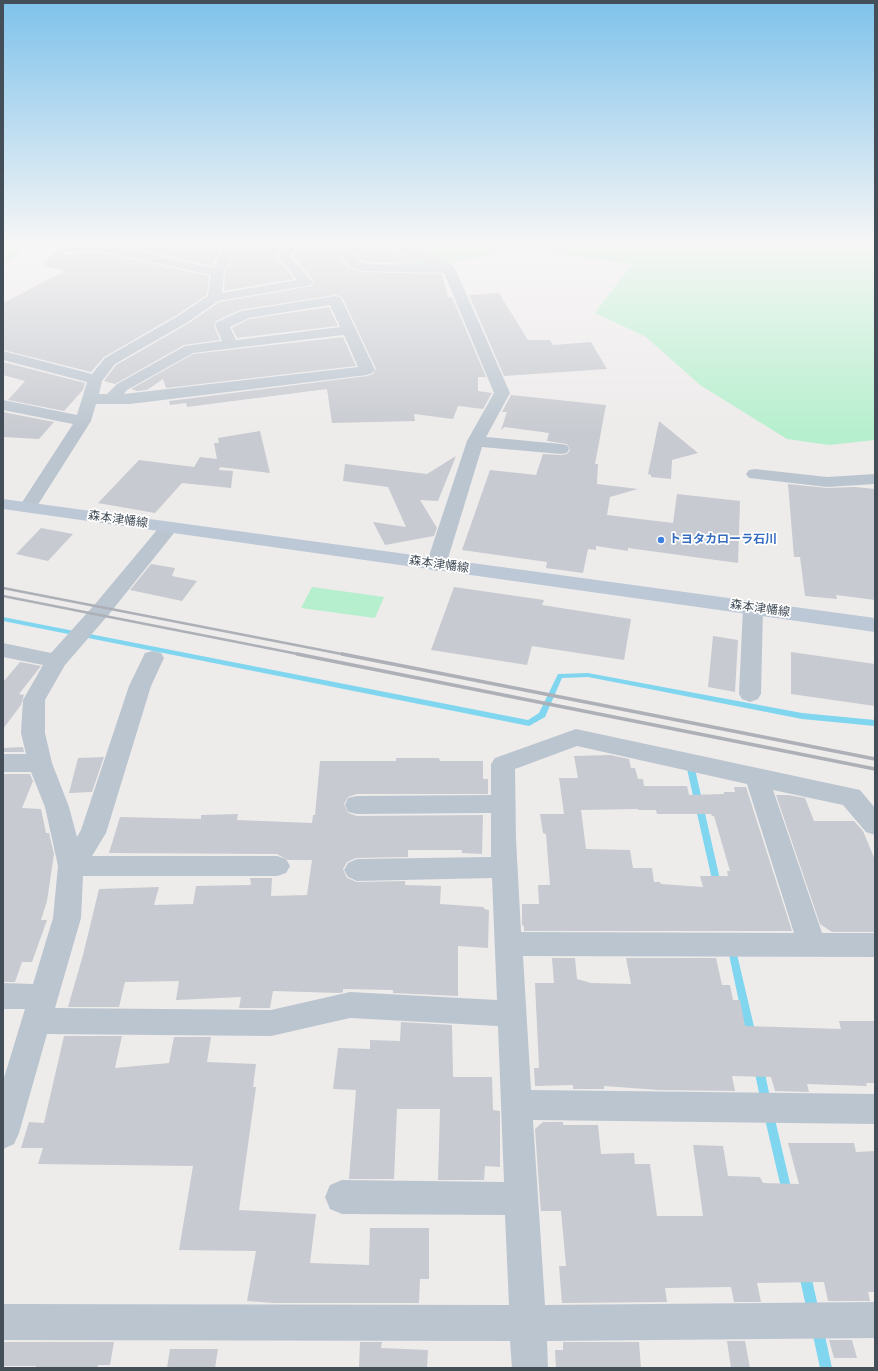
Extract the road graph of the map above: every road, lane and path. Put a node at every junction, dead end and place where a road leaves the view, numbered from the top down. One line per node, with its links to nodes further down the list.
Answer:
1 (201, 307): 8 (street)
2 (291, 307): 6 (street)
3 (338, 307): 5 (street)
4 (465, 307): 13 (street)
5 (348, 330): 6 (street); 10 (street)
6 (231, 345): 10 (street)
7 (3, 355): 8 (street)
8 (94, 380): 9 (street)
9 (89, 399): 10 (street); 12 (street)
10 (111, 399)
11 (3, 405): 12 (street)
12 (83, 421): 18 (street)
13 (475, 441): 14 (street); 20 (street)
14 (560, 449)
15 (755, 474): 16 (street)
16 (875, 479)
17 (3, 504): 18 (main road, 森本津幡線)
18 (28, 507): 19 (main road, 森本津幡線)
19 (169, 528): 20 (main road, 森本津幡線); 25 (street)
20 (436, 565): 21 (main road, 森本津幡線)
21 (753, 608): 22 (main road, 森本津幡線); 26 (street)
22 (875, 625)
23 (3, 650): 25 (street)
24 (153, 658): 35 (street)
25 (56, 661): 28 (street)
26 (750, 694)
27 (3, 763): 28 (street)
28 (40, 763): 35 (street)
29 (757, 777): 30 (street); 32 (street); 40 (street)
30 (851, 797): 31 (street); 34 (street)
31 (875, 802)
32 (503, 804): 33 (street); 37 (street)
33 (357, 805)
34 (875, 825)
35 (71, 866): 36 (street); 43 (street)
36 (277, 866)
37 (504, 867): 38 (street); 39 (street)
38 (357, 870)
39 (508, 944): 40 (street); 44 (street)
40 (812, 945): 41 (street)
41 (875, 945)
42 (3, 996): 43 (street)
43 (39, 1009): 44 (street); 47 (street)
44 (512, 1014): 45 (street)
45 (517, 1105): 46 (street); 49 (street)
46 (875, 1109)
47 (3, 1133)
48 (342, 1197): 49 (street)
49 (521, 1199): 52 (street)
50 (875, 1320): 52 (street)
51 (3, 1322): 52 (street)
52 (528, 1323): 53 (street)
53 (530, 1368)

